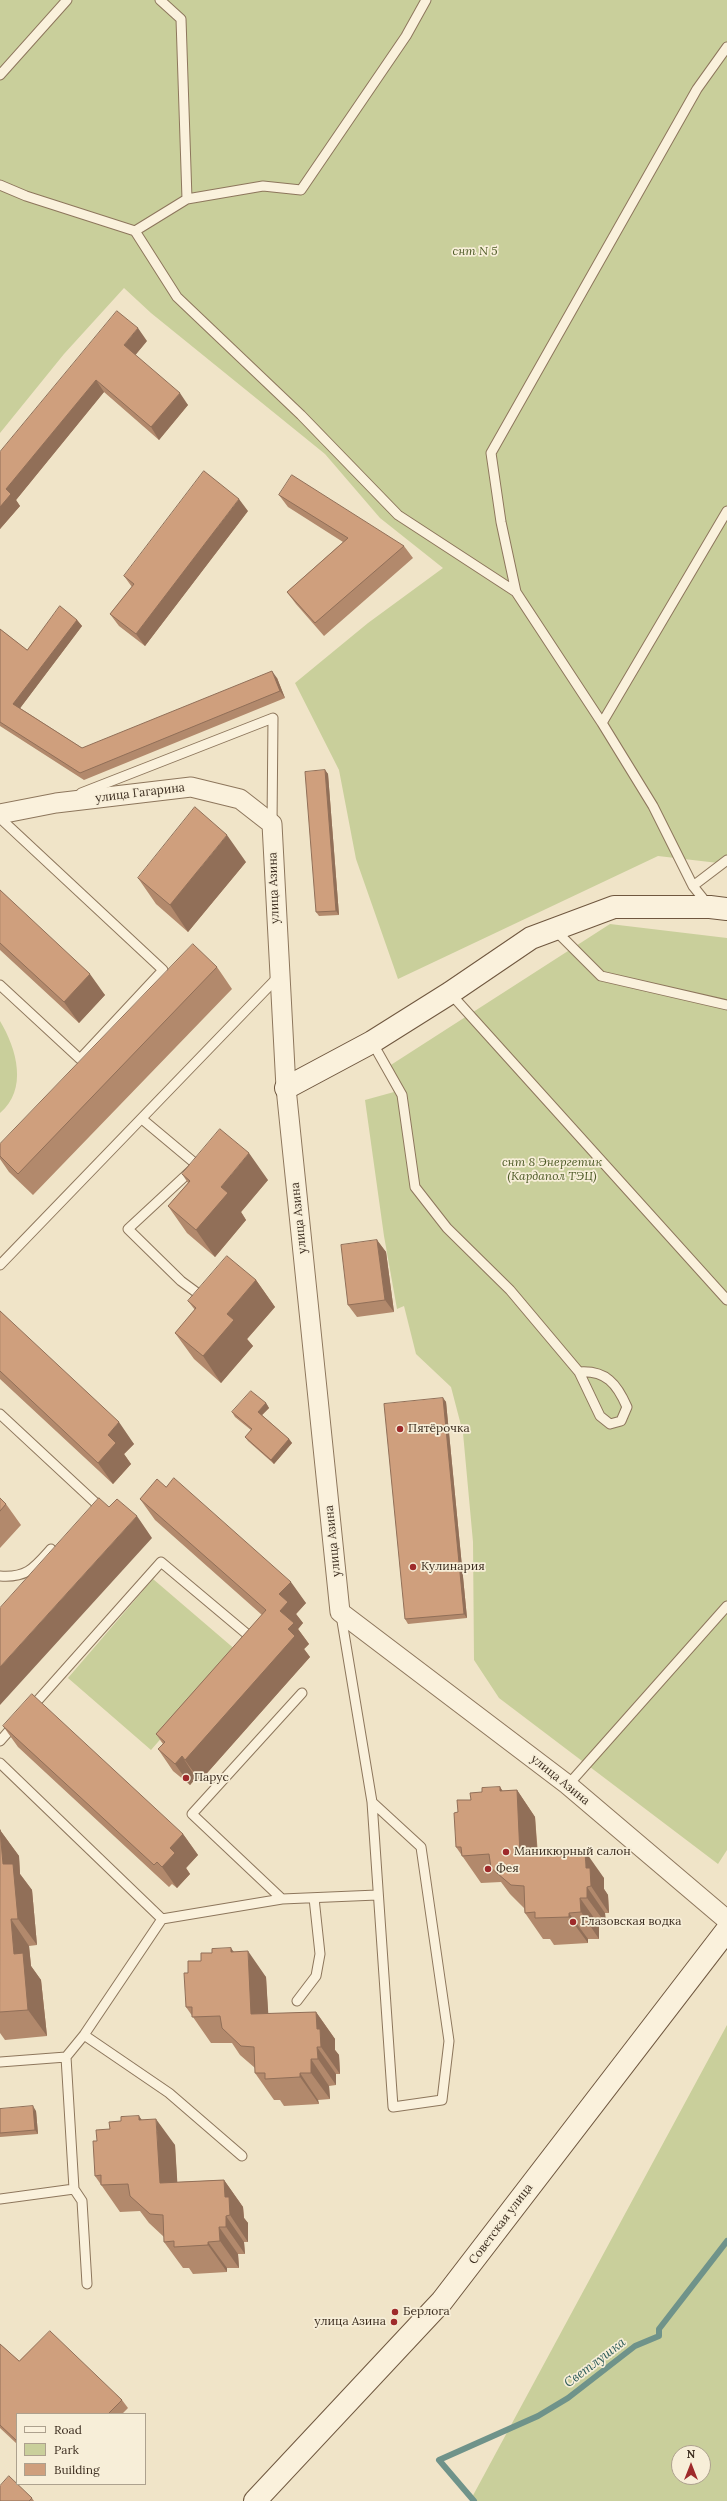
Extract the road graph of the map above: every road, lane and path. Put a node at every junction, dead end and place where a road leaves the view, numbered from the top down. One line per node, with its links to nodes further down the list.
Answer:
1 (67, 0): 5 (lane)
2 (160, 0): 7 (lane)
3 (426, 0): 7 (lane)
4 (727, 47): 10 (lane)
5 (0, 75)
6 (0, 185): 8 (lane)
7 (187, 199): 8 (lane)
8 (135, 231): 10 (lane)
9 (727, 511): 11 (lane)
10 (516, 592): 11 (lane)
11 (602, 723): 17 (lane)
12 (56, 803): 13 (street, улица Гагарина); 15 (street, улица Гагарина); 15 (lane)
13 (0, 814)
14 (0, 818): 21 (lane)
15 (272, 824): 20 (street, улица Азина)
16 (727, 860): 17 (lane)
17 (693, 886): 18 (lane)
18 (719, 908): 19 (main road)
19 (554, 930): 22 (main road); 23 (lane)
20 (278, 977): 25 (street, улица Азина); 26 (lane)
21 (0, 985)
22 (450, 993): 24 (main road); 29 (lane)
23 (727, 1005)
24 (372, 1042): 25 (main road); 30 (lane)
25 (286, 1088): 36 (street, улица Азина)
26 (142, 1119): 27 (lane); 28 (lane)
27 (0, 1265)
28 (204, 1298)
29 (727, 1300)
30 (579, 1372): 30 (lane)
31 (0, 1414): 32 (lane)
32 (100, 1507)
33 (51, 1549): 34 (lane)
34 (0, 1576)
35 (727, 1606): 41 (lane)
36 (340, 1612): 41 (street, улица Азина); 42 (lane)
37 (257, 1642): 39 (lane)
38 (302, 1693): 45 (lane)
39 (0, 1741)
40 (0, 1763): 46 (lane)
41 (568, 1785): 47 (street, улица Азина)
42 (372, 1802): 43 (lane); 43 (lane)
43 (377, 1895): 44 (lane)
44 (314, 1898): 45 (lane); 49 (lane)
45 (282, 1899): 46 (lane)
46 (162, 1919): 50 (lane)
47 (727, 1920)
48 (727, 1930): 57 (main road, Советская улица)
49 (297, 2001)
50 (84, 2036): 51 (lane); 53 (lane)
51 (66, 2057): 52 (lane); 54 (lane)
52 (0, 2062)
53 (242, 2156)
54 (74, 2189): 55 (lane); 56 (lane)
55 (0, 2199)
56 (87, 2284)
57 (255, 2501)

